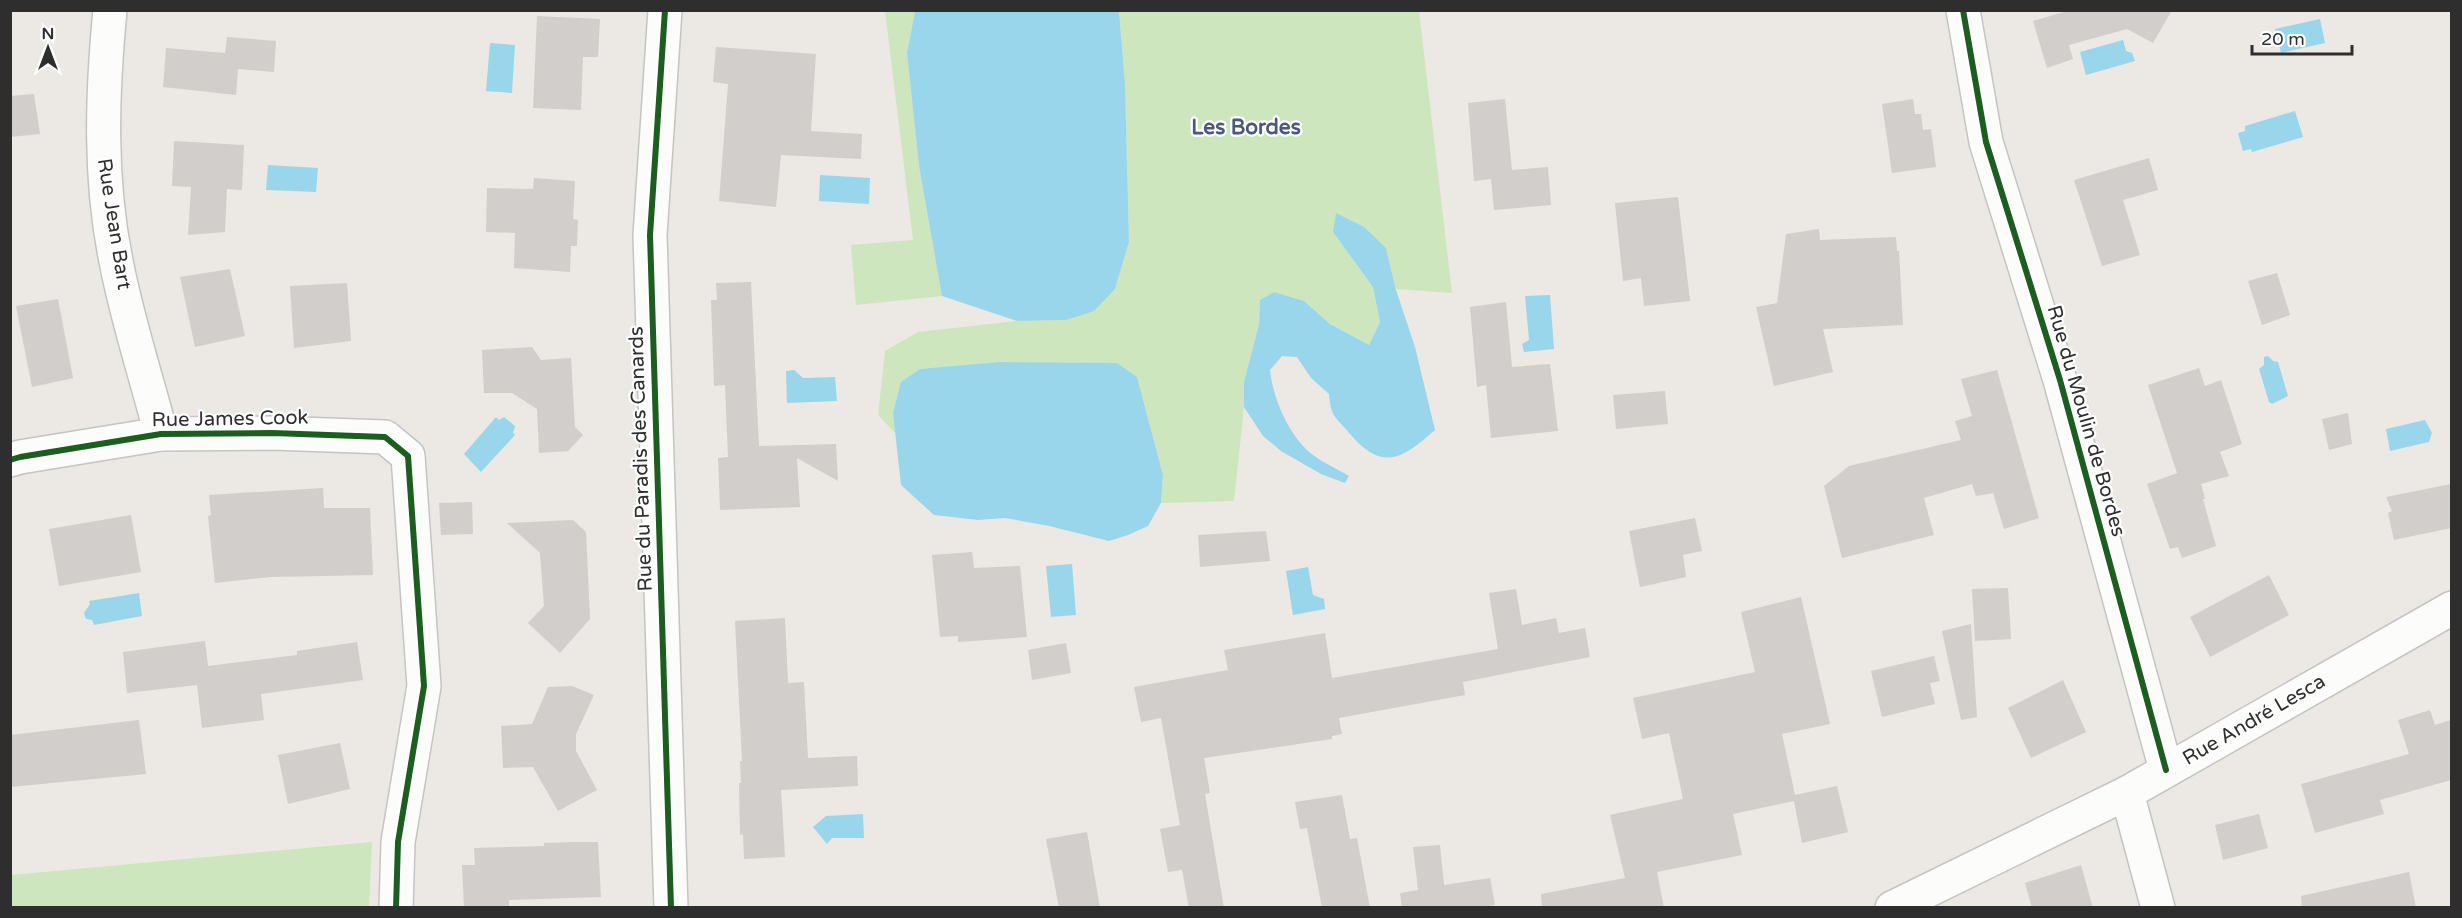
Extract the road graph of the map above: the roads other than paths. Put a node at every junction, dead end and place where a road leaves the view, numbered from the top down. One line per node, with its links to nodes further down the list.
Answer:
1 (110, 10): 4 (street, Rue Jean Bart)
2 (665, 10): 10 (street, Rue du Paradis des Canards)
3 (1963, 10): 7 (street, Rue du Moulin de Bordes)
4 (161, 434): 5 (street, Rue James Cook); 9 (street, Rue James Cook)
5 (10, 460)
6 (2451, 608): 7 (street, Rue André Lesca)
7 (2166, 770): 8 (street, Rue André Lesca)
8 (2127, 793): 11 (street, Rue André Lesca); 12 (street)
9 (396, 908)
10 (671, 908)
11 (1892, 908)
12 (2158, 908)

